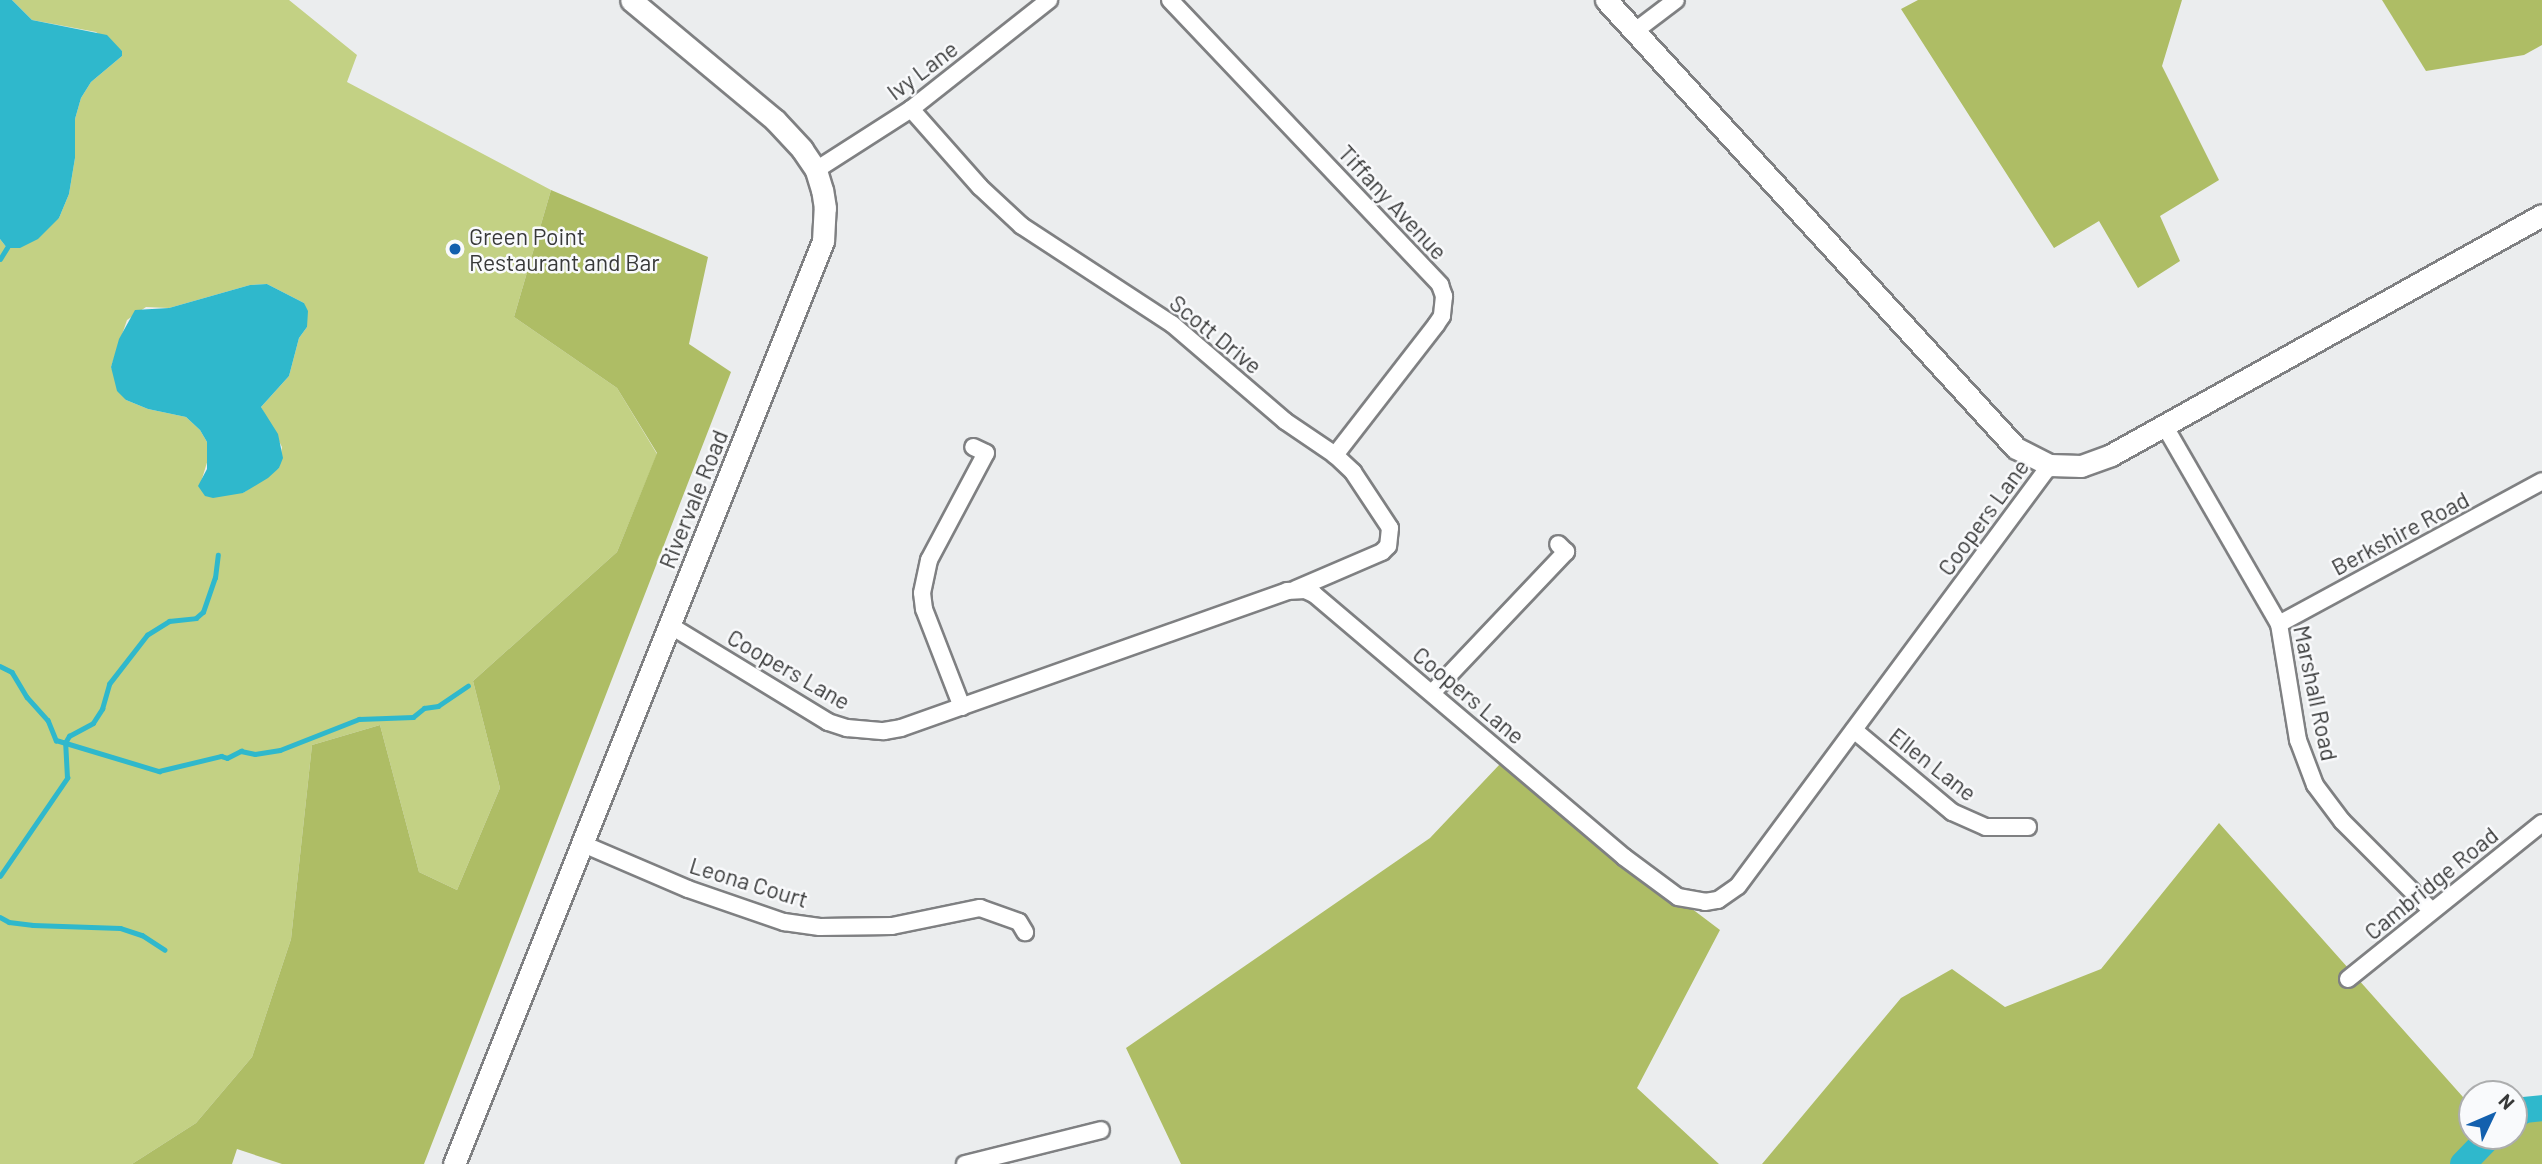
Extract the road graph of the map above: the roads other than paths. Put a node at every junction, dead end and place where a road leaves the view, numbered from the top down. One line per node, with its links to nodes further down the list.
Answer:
1 (631, 0): 8 (street, Rivervale Road)
2 (1049, 0): 7 (street, Ivy Lane)
3 (1170, 0): 12 (street, Tiffany Avenue)
4 (1606, 0): 6 (street)
5 (1676, 0): 6 (street)
6 (1635, 31): 13 (street)
7 (911, 109): 8 (street, Ivy Lane); 12 (street, Scott Drive)
8 (816, 170): 18 (street, Rivervale Road)
9 (2542, 215): 10 (street)
10 (2164, 425): 13 (street); 17 (street, Marshall Road)
11 (973, 447): 20 (street)
12 (1335, 455): 16 (street, Scott Drive)
13 (2050, 465): 21 (street, Coopers Lane)
14 (2542, 481): 17 (street, Berkshire Road)
15 (1558, 544): 19 (street)
16 (1296, 589): 19 (street, Coopers Lane); 20 (street, Coopers Lane)
17 (2279, 624): 25 (street, Marshall Road)
18 (671, 626): 20 (street, Coopers Lane); 24 (street, Rivervale Road)
19 (1432, 693): 21 (street, Coopers Lane)
20 (962, 707)
21 (1854, 730): 23 (street, Ellen Lane)
22 (2542, 823): 25 (street, Cambridge Road)
23 (2028, 827)
24 (583, 844): 26 (street, Leona Court); 29 (street, Rivervale Road)
25 (2432, 911): 27 (street, Cambridge Road)
26 (1025, 932)
27 (2348, 978)
28 (1101, 1130): 30 (street)
29 (454, 1164)
30 (965, 1164)

